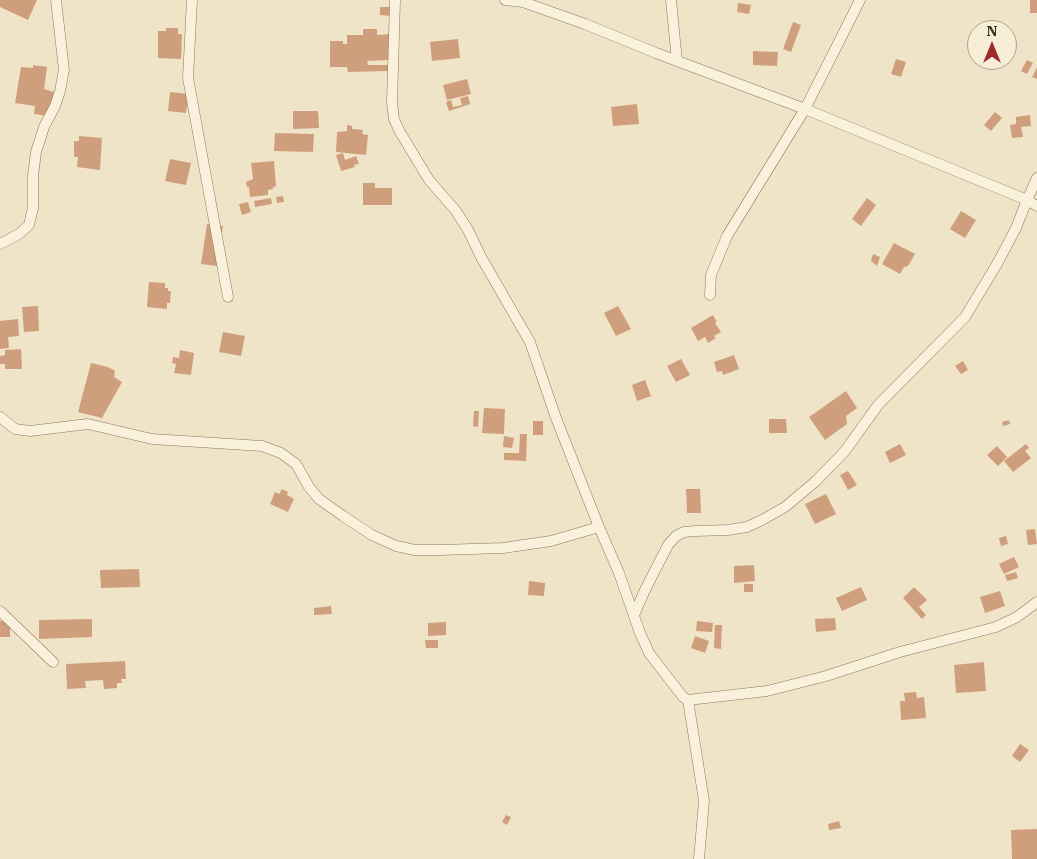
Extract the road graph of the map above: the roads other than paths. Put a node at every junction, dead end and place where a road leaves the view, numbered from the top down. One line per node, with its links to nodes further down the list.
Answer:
1 (56, 0): 12 (street)
2 (192, 0): 14 (street)
3 (395, 0): 16 (street)
4 (505, 0): 7 (street)
5 (671, 0): 7 (street)
6 (860, 0): 8 (street)
7 (676, 60): 8 (street)
8 (805, 109): 10 (street); 13 (street)
9 (1037, 178): 10 (street)
10 (1026, 200): 11 (street); 19 (street)
11 (1037, 206)
12 (0, 244)
13 (710, 295)
14 (228, 297)
15 (0, 417): 16 (street)
16 (599, 526): 19 (street)
17 (1037, 602): 21 (street)
18 (0, 611): 20 (street)
19 (634, 615): 21 (street)
20 (53, 662)
21 (688, 700): 22 (street)
22 (699, 859)

